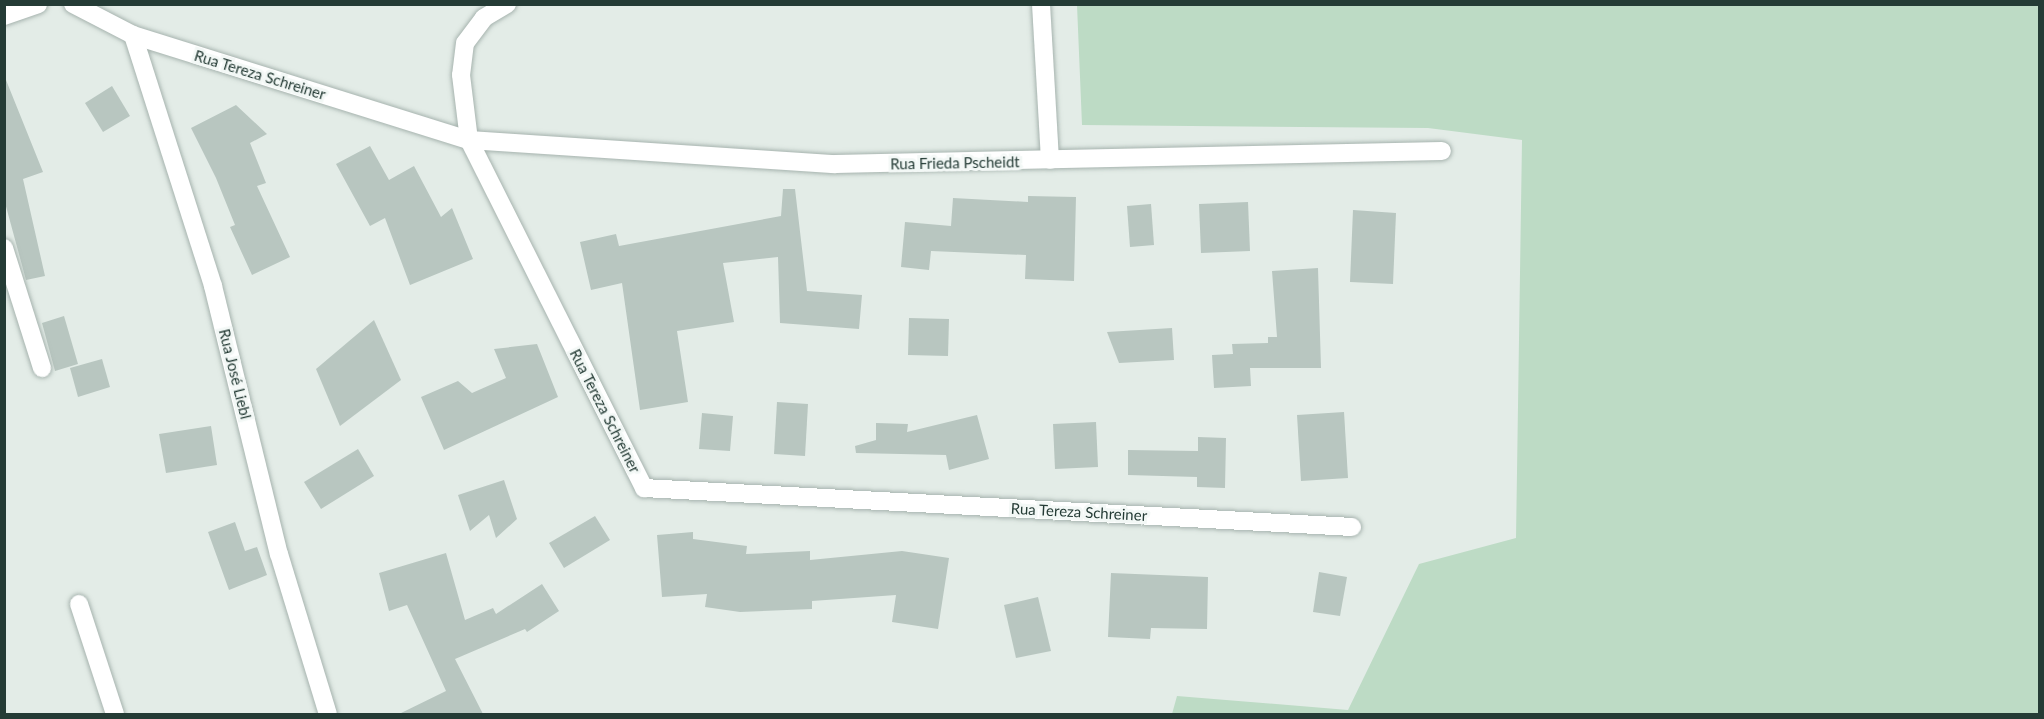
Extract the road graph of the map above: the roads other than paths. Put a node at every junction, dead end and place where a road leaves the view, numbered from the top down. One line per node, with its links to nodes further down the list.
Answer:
1 (38, 4): 5 (street)
2 (73, 4): 6 (street, Rua Tereza Schreiner)
3 (507, 4): 7 (street)
4 (1041, 4): 9 (street)
5 (4, 16)
6 (133, 35): 7 (street, Rua Tereza Schreiner); 15 (street, Rua José Liebl)
7 (469, 140): 9 (street, Rua Frieda Pscheidt); 12 (street, Rua Tereza Schreiner)
8 (1442, 151): 9 (street, Rua Frieda Pscheidt)
9 (1050, 160)
10 (4, 248): 11 (street)
11 (42, 368)
12 (1352, 527)
13 (79, 604): 14 (street)
14 (115, 714)
15 (328, 714)

